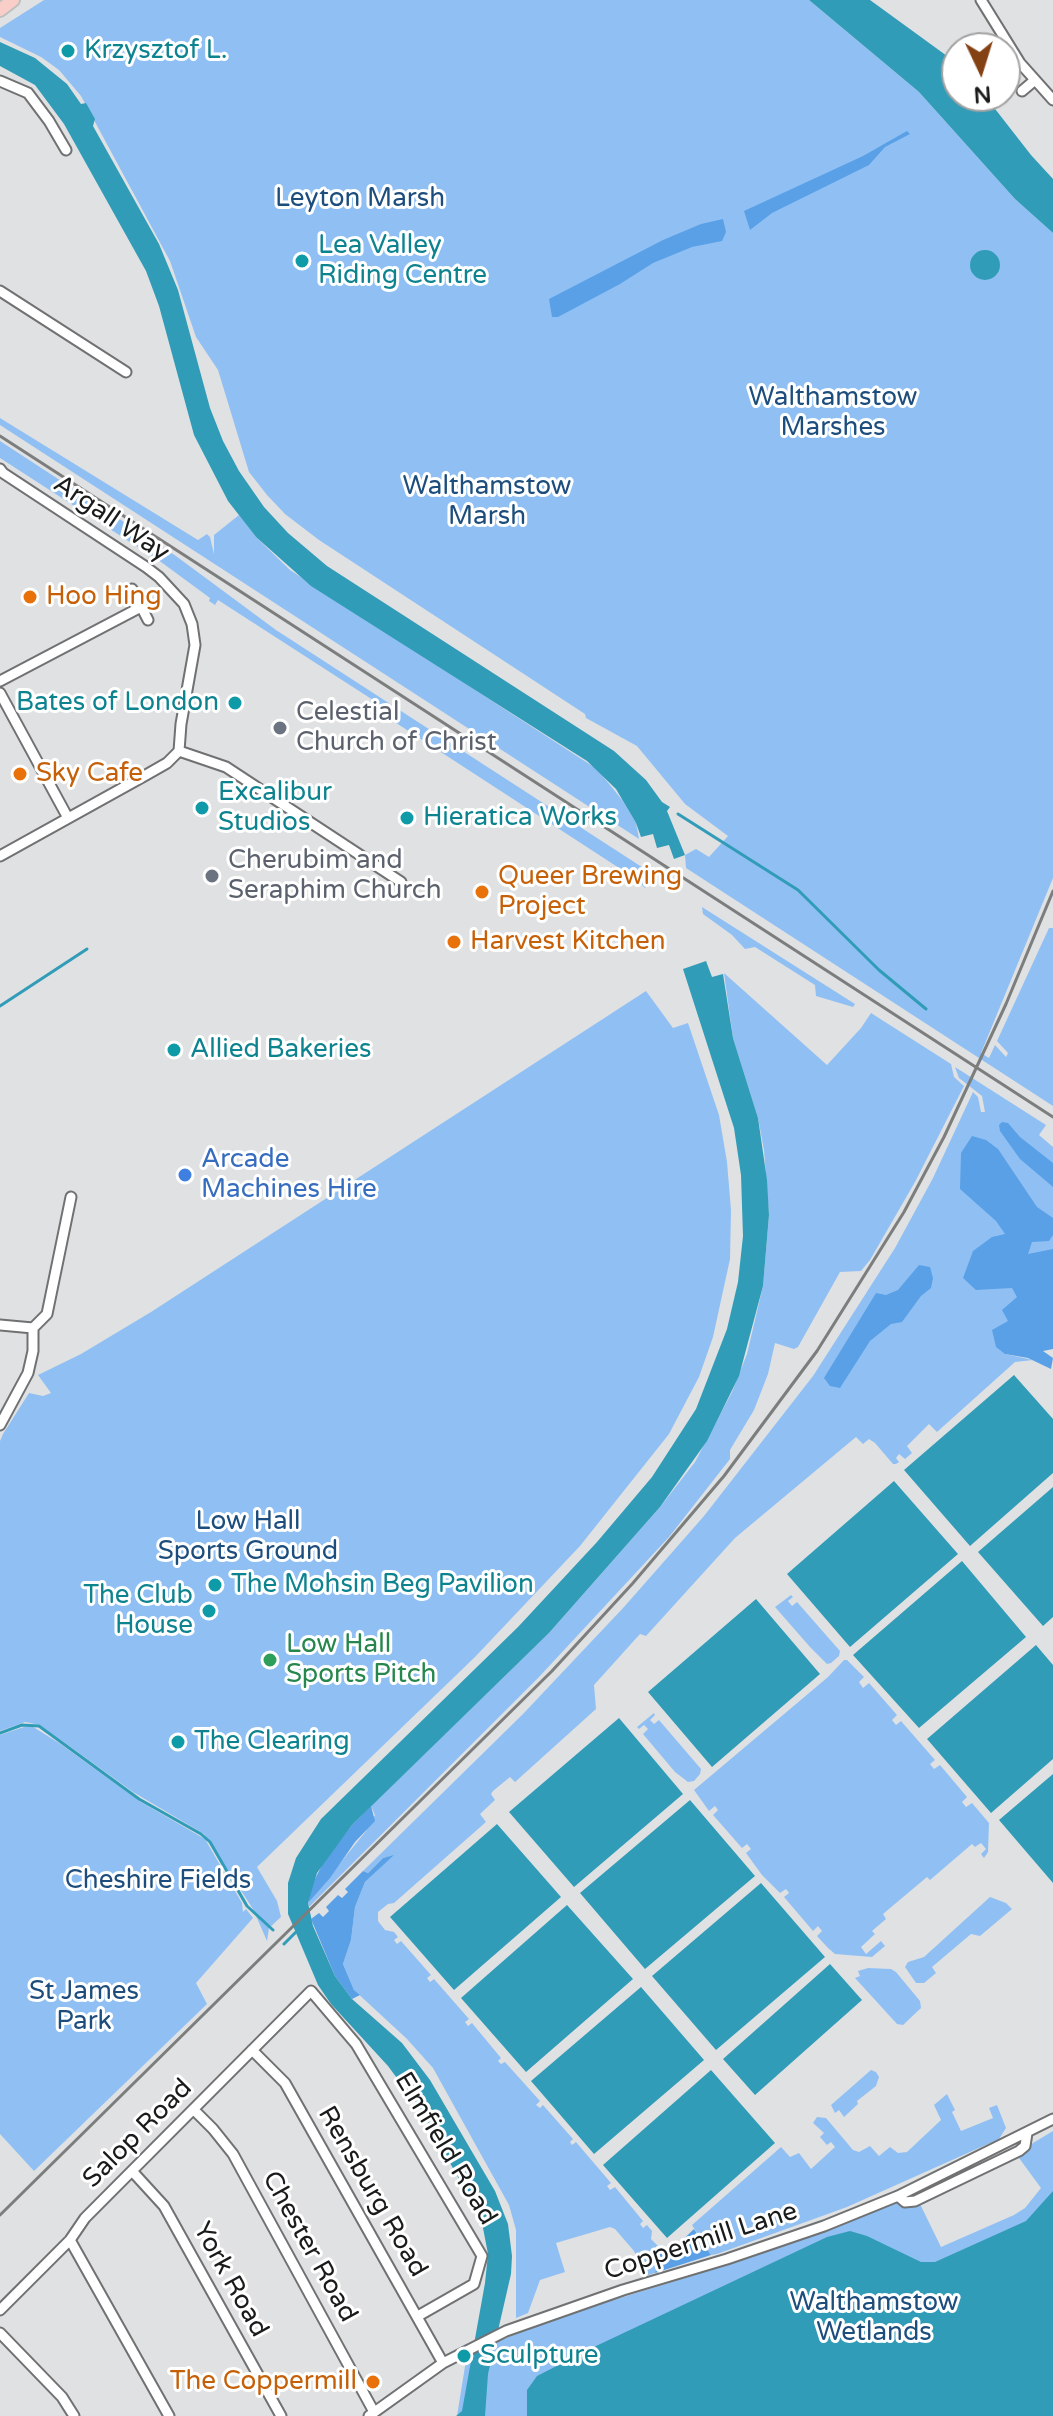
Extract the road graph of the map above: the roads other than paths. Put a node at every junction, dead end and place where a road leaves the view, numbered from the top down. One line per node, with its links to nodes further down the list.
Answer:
1 (13, 0): 3 (main road)
2 (981, 0): 4 (street)
3 (0, 10)
4 (1035, 80): 6 (street); 7 (street)
5 (0, 81): 8 (street)
6 (1022, 91)
7 (1053, 100)
8 (66, 150)
9 (0, 291): 10 (street)
10 (126, 372)
11 (1, 472): 17 (street, Argall Way)
12 (132, 589): 13 (street)
13 (141, 607): 14 (street); 15 (street)
14 (148, 620)
15 (0, 681)
16 (0, 693): 18 (street)
17 (179, 751): 18 (street); 20 (street)
18 (68, 818): 19 (street)
19 (0, 856)
20 (401, 882)
21 (71, 1197): 23 (street)
22 (0, 1325): 23 (street)
23 (33, 1328): 24 (street)
24 (0, 1425)
25 (311, 1991): 26 (street, Salop Road); 32 (street, Elmfield Road)
26 (252, 2050): 27 (street, Salop Road); 32 (street, Rensburg Road)
27 (194, 2110): 29 (street, Salop Road); 35 (street, Chester Road)
28 (1053, 2119): 34 (street, Coppermill Lane)
29 (132, 2171): 30 (street, Salop Road); 38 (street, York Road)
30 (70, 2240): 31 (street, Salop Road); 37 (street)
31 (0, 2310)
32 (418, 2316): 34 (street, Rensburg Road)
33 (0, 2333): 36 (street)
34 (443, 2363): 35 (street, Coppermill Lane)
35 (371, 2414)
36 (74, 2416)
37 (169, 2416)
38 (281, 2416)

